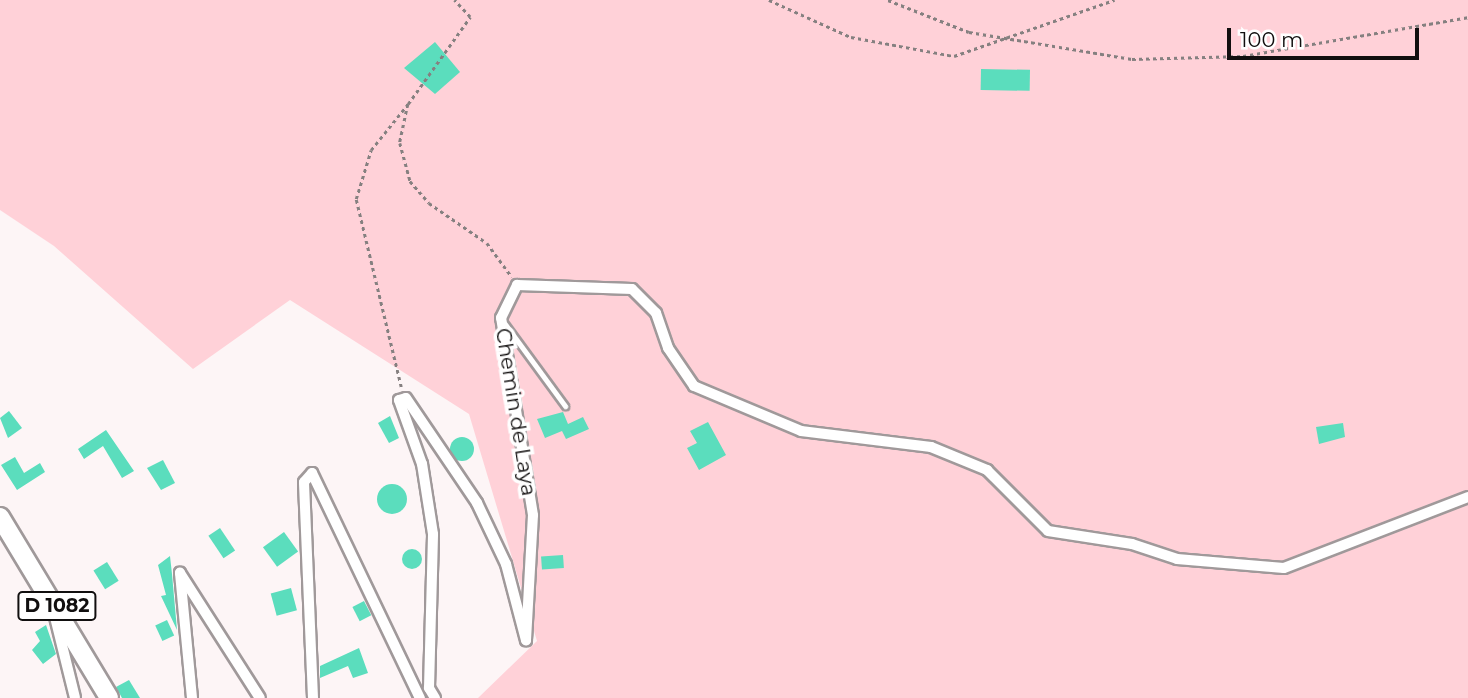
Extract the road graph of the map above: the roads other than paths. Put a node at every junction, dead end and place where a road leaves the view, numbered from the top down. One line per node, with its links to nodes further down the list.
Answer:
1 (501, 318): 2 (lane); 3 (street, Chemin de Laya); 12 (street, Chemin de Laya)
2 (565, 406)
3 (1468, 497)
4 (0, 517): 5 (main road, D 1082)
5 (48, 590): 6 (street); 7 (main road, D 1082)
6 (75, 698)
7 (109, 698)
8 (192, 698): 9 (street)
9 (260, 698)
10 (313, 698): 11 (street)
11 (420, 698)
12 (435, 698)

